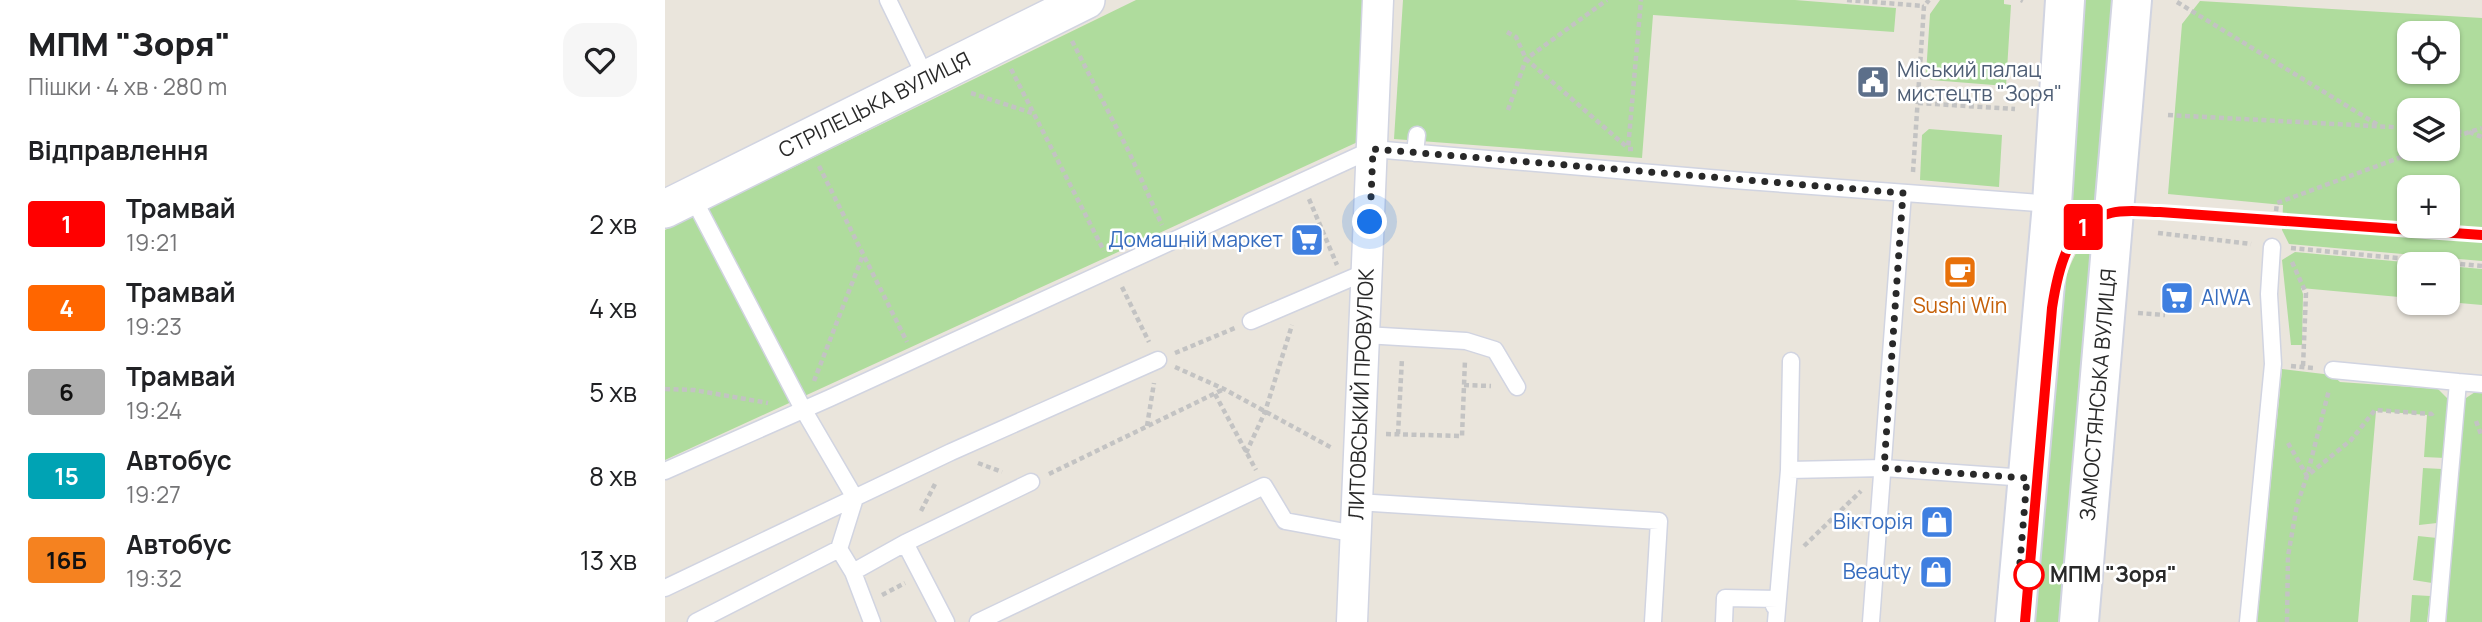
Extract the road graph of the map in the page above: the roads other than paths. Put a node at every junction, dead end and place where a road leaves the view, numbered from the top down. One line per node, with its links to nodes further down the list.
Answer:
1 (888, 0): 6 (lane)
2 (1086, 0): 6 (street, СТРІЛЕЦЬКА ВУЛИЦЯ)
3 (1378, 0): 8 (street, ЛИТОВСЬКИЙ ПРОВУЛОК)
4 (2065, 0): 12 (main road)
5 (2132, 0): 48 (main road, ЗАМОСТЯНСЬКА ВУЛИЦЯ)
6 (926, 78): 11 (street, СТРІЛЕЦЬКА ВУЛИЦЯ)
7 (1417, 135): 9 (lane)
8 (1373, 149): 9 (lane); 14 (street, ЛИТОВСЬКИЙ ПРОВУЛОК); 23 (lane)
9 (1415, 153): 10 (lane)
10 (1903, 193): 12 (lane); 24 (lane)
11 (678, 202): 23 (lane)
12 (2052, 204): 27 (main road)
13 (2272, 247): 49 (lane)
14 (1356, 276): 15 (lane); 16 (street, ЛИТОВСЬКИЙ ПРОВУЛОК)
15 (1251, 321)
16 (1364, 335): 22 (lane); 30 (street, ЛИТОВСЬКИЙ ПРОВУЛОК)
17 (1158, 360): 29 (lane)
18 (1791, 361): 25 (lane)
19 (2333, 370): 21 (lane)
20 (2482, 384): 21 (lane)
21 (2458, 386): 50 (lane)
22 (1517, 387)
23 (803, 409): 26 (lane); 29 (lane)
24 (1884, 468): 25 (lane); 27 (lane); 46 (lane)
25 (1789, 470): 36 (lane)
26 (665, 471)
27 (2027, 478): 47 (main road)
28 (1031, 482): 32 (lane)
29 (855, 498): 33 (lane); 35 (lane)
30 (1357, 502): 31 (street, ЛИТОВСЬКИЙ ПРОВУЛОК); 42 (lane)
31 (1356, 534): 40 (lane); 41 (street, ЛИТОВСЬКИЙ ПРОВУЛОК)
32 (905, 543): 34 (lane); 39 (lane)
33 (839, 550): 34 (lane); 37 (lane)
34 (853, 572): 38 (lane)
35 (665, 588)
36 (1777, 599): 43 (lane); 44 (lane); 45 (lane)
37 (696, 622)
38 (871, 622)
39 (946, 622)
40 (978, 622)
41 (1352, 622)
42 (1653, 622)
43 (1724, 622)
44 (1766, 622)
45 (1776, 622)
46 (1871, 622)
47 (2015, 622)
48 (2079, 622)
49 (2248, 622)
50 (2437, 622)

